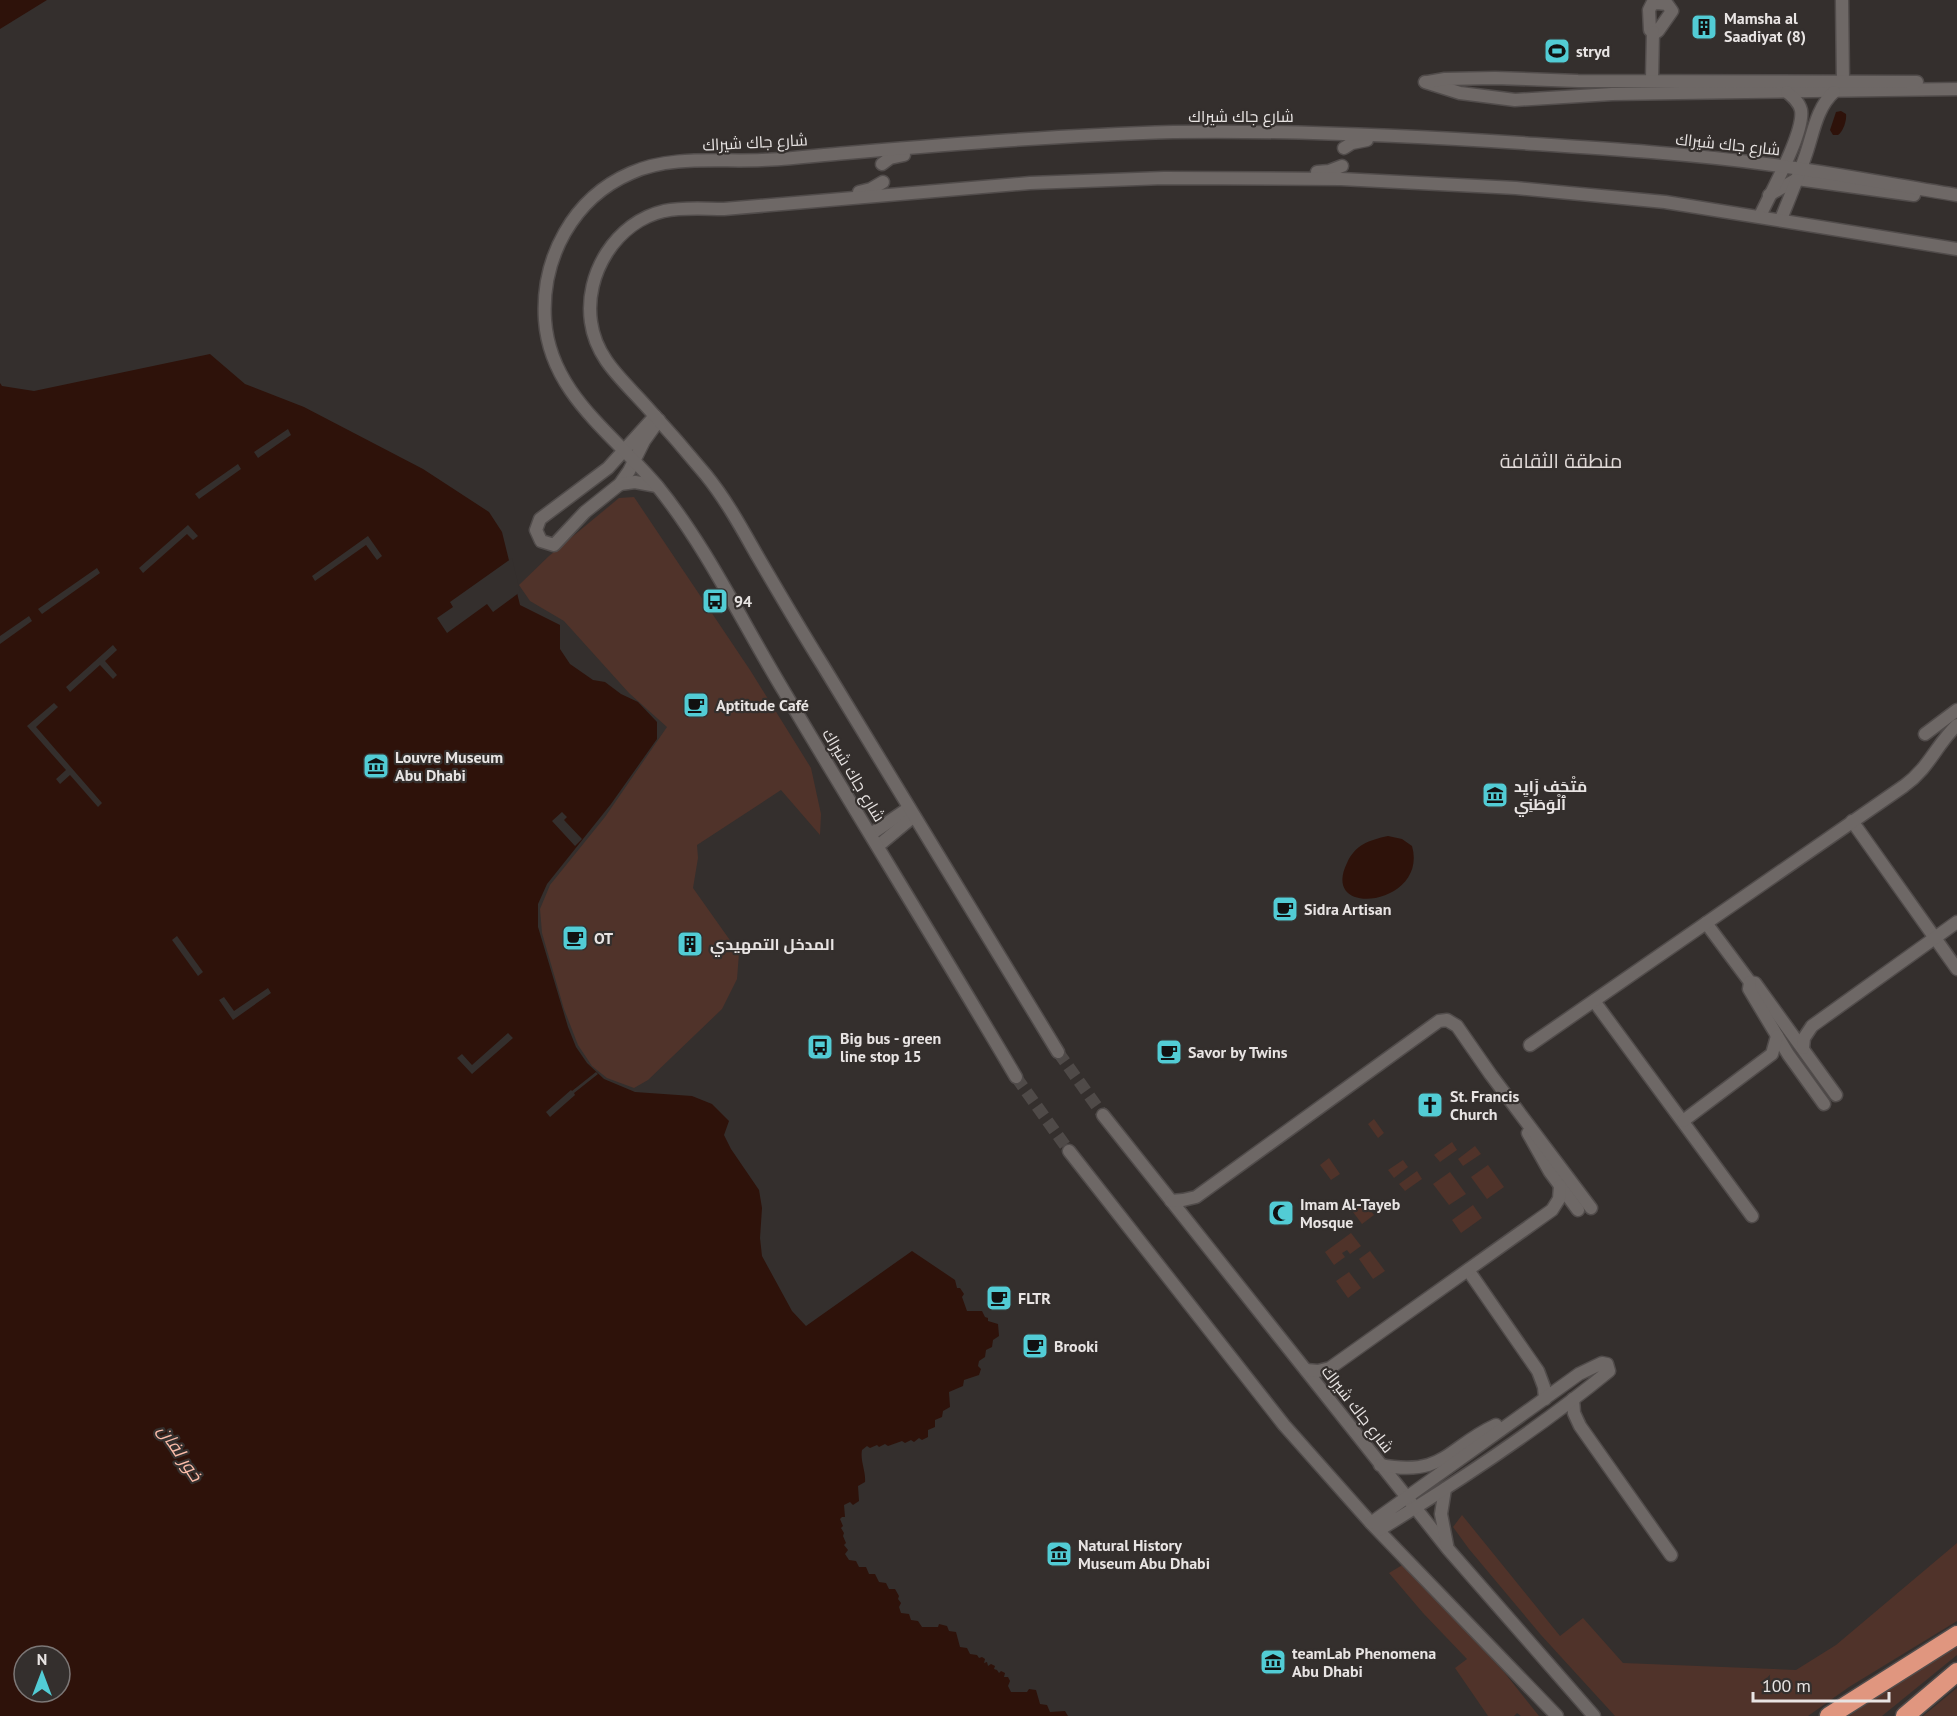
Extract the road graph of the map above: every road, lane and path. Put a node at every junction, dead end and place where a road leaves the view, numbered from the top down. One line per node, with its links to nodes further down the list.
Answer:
1 (1842, 0): 5 (street)
2 (1653, 32): 4 (street)
3 (1514, 79): 4 (street); 10 (street); 10 (street)
4 (1652, 80): 5 (street)
5 (1843, 81): 6 (street)
6 (1957, 82)
7 (1957, 89): 9 (street)
8 (1787, 92): 9 (street); 10 (street); 18 (street)
9 (1834, 92): 19 (street)
10 (1515, 100)
11 (1345, 134): 12 (street, شارع جاك شيراك); 13 (street, شارع جاك شيراك); 14 (street)
12 (1482, 140): 14 (street); 18 (street, شارع جاك شيراك)
13 (999, 141): 15 (street, شارع جاك شيراك); 16 (street)
14 (1344, 148): 17 (street)
15 (880, 150): 16 (street); 31 (street, شارع جاك شيراك)
16 (882, 164): 22 (street)
17 (1342, 166): 20 (street); 21 (street)
18 (1783, 166): 19 (street, شارع جاك شيراك); 24 (street)
19 (1799, 174): 23 (street); 24 (street); 25 (street, شارع جاك شيراك)
20 (1227, 178): 21 (street, شارع جاك شيراك); 26 (street, شارع جاك شيراك)
21 (1341, 179): 28 (street, شارع جاك شيراك)
22 (883, 182): 26 (street); 27 (street)
23 (1791, 194): 28 (street); 29 (street)
24 (1769, 195): 28 (street)
25 (1957, 195)
26 (884, 196): 27 (street, شارع جاك شيراك)
27 (766, 205): 31 (street, شارع جاك شيراك)
28 (1761, 213): 29 (street, شارع جاك شيراك)
29 (1781, 219): 30 (street, شارع جاك شيراك)
30 (1957, 249)
31 (644, 432): 32 (street, شارع جاك شيراك); 32 (street); 35 (street); 40 (street, شارع جاك شيراك)
32 (634, 460): 33 (street); 34 (street, شارع جاك شيراك)
33 (620, 484): 34 (street); 36 (street)
34 (657, 486): 42 (street, شارع جاك شيراك)
35 (573, 493): 36 (street); 36 (street)
36 (585, 512)
37 (1957, 710): 39 (street)
38 (1957, 725): 41 (street)
39 (1925, 734)
40 (911, 812): 42 (street); 43 (street); 55 (street, شارع جاك شيراك)
41 (1852, 821): 45 (street); 46 (street)
42 (871, 834): 43 (street, شارع جاك شيراك)
43 (878, 846): 58 (street, شارع جاك شيراك)
44 (1957, 922): 46 (street)
45 (1706, 923): 48 (street); 49 (street)
46 (1934, 937): 47 (street); 50 (street)
47 (1957, 969)
48 (1750, 982): 51 (street); 52 (street)
49 (1594, 1001): 53 (street); 63 (street)
50 (1812, 1026): 51 (street); 54 (street)
51 (1788, 1028): 54 (street)
52 (1777, 1036): 56 (street); 57 (street)
53 (1530, 1045)
54 (1803, 1048): 59 (street)
55 (1058, 1052)
56 (1772, 1054): 57 (street); 63 (street)
57 (1788, 1054): 60 (street)
58 (1016, 1077)
59 (1836, 1095)
60 (1824, 1104)
61 (1517, 1110): 65 (street); 66 (street); 68 (street)
62 (1103, 1115): 67 (street, شارع جاك شيراك)
63 (1683, 1121): 70 (street)
64 (1069, 1151): 87 (street)
65 (1560, 1186): 69 (street); 69 (street)
66 (1196, 1197): 67 (street); 71 (street)
67 (1171, 1201): 71 (street, شارع جاك شيراك)
68 (1591, 1208)
69 (1552, 1210): 72 (street)
70 (1752, 1216)
71 (1188, 1222): 74 (street, شارع جاك شيراك)
72 (1468, 1270): 73 (street); 75 (street)
73 (1330, 1368): 74 (street); 77 (street)
74 (1306, 1370): 77 (street, شارع جاك شيراك)
75 (1538, 1371): 76 (street); 78 (street)
76 (1563, 1386): 78 (street); 79 (street)
77 (1322, 1389): 83 (street, شارع جاك شيراك)
78 (1545, 1399): 81 (street)
79 (1573, 1399): 80 (street); 82 (street)
80 (1549, 1416): 82 (street); 84 (street)
81 (1512, 1423): 83 (street); 85 (street)
82 (1580, 1426): 89 (street)
83 (1380, 1465): 85 (street, شارع جاك شيراك)
84 (1445, 1489): 86 (street); 88 (street)
85 (1407, 1497): 86 (street, شارع جاك شيراك); 87 (street)
86 (1416, 1508): 87 (street); 88 (street, شارع جاك شيراك)
87 (1375, 1527): 92 (street)
88 (1448, 1549): 93 (street, شارع جاك شيراك)
89 (1671, 1555)
90 (1957, 1635): 94 (highway)
91 (1957, 1672): 95 (highway)
92 (1557, 1716)
93 (1594, 1716)
94 (1829, 1716)
95 (1905, 1716)

